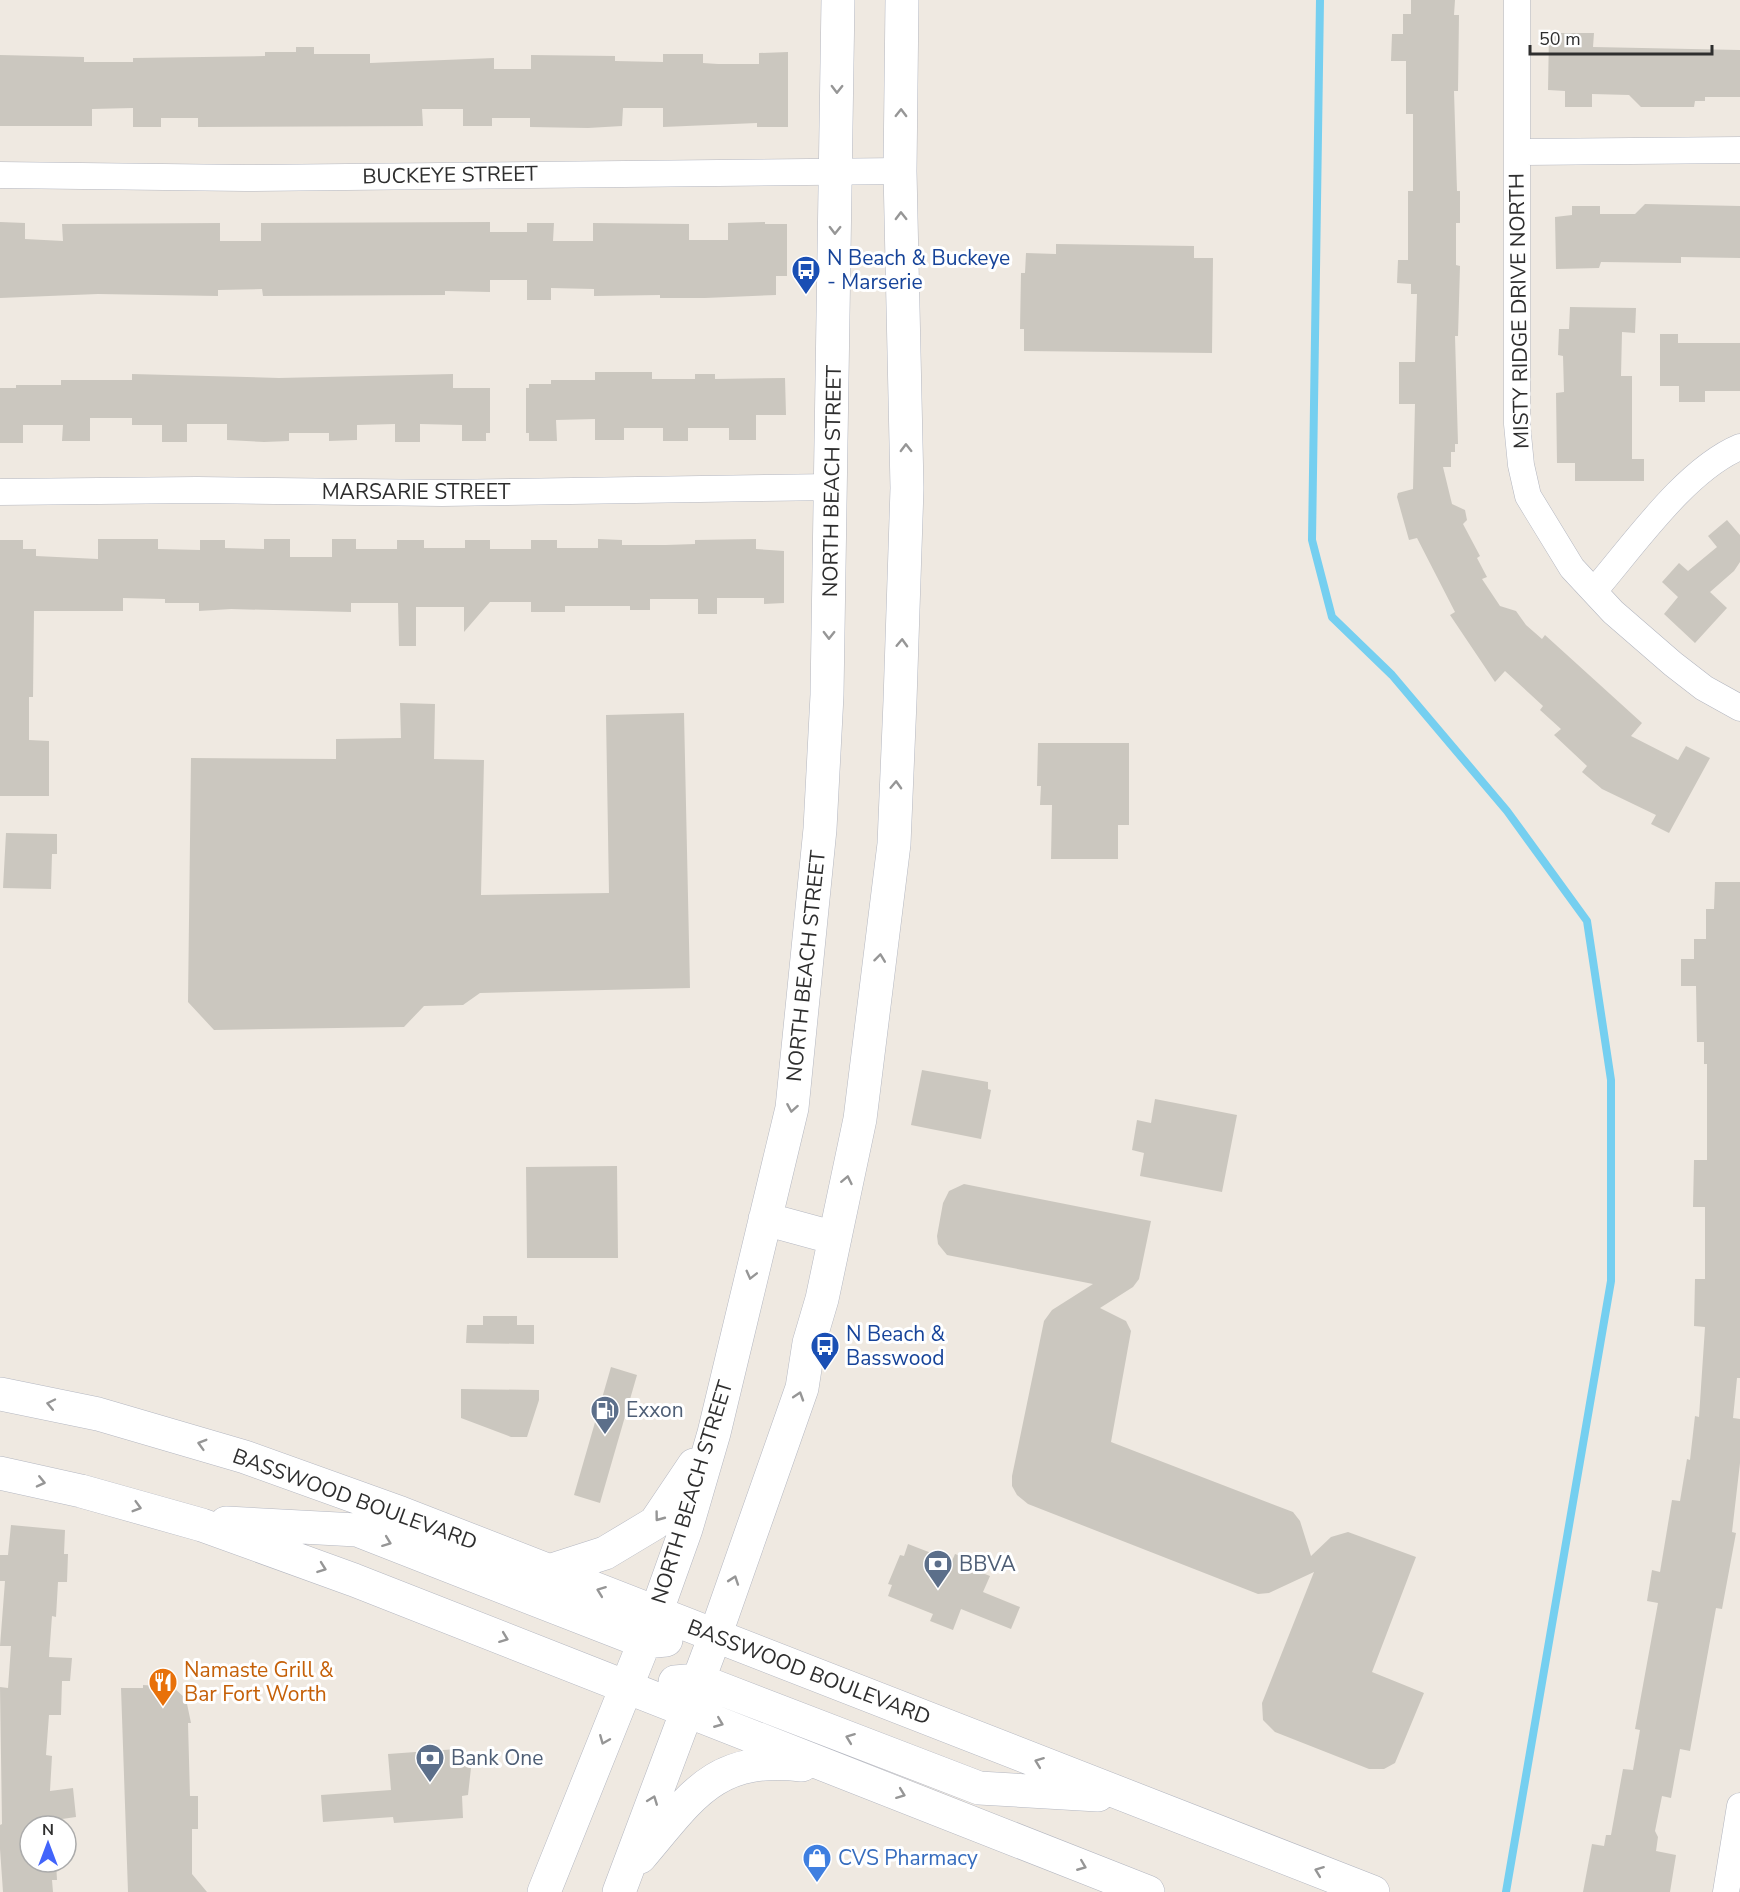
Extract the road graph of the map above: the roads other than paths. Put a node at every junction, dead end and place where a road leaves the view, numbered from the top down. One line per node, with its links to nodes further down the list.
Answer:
1 (838, 0): 7 (main road, NORTH BEACH STREET, one-way to 7)
2 (902, 0): 6 (main road, one-way to 2)
3 (1517, 0): 5 (street, MISTY RIDGE DRIVE NORTH)
4 (1740, 150): 5 (street)
5 (1517, 152): 12 (street, MISTY RIDGE DRIVE NORTH)
6 (900, 171): 7 (street, BUCKEYE STREET); 15 (main road, one-way to 6)
7 (836, 172): 8 (street, BUCKEYE STREET); 10 (main road, NORTH BEACH STREET, one-way to 10)
8 (0, 175)
9 (1740, 447): 12 (street)
10 (832, 487): 11 (street, MARSARIE STREET); 14 (main road, NORTH BEACH STREET, one-way to 14)
11 (0, 492)
12 (1594, 591): 13 (street, MISTY RIDGE DRIVE NORTH)
13 (1740, 708)
14 (765, 1219): 15 (main road); 17 (main road, NORTH BEACH STREET, one-way to 17)
15 (835, 1238): 22 (main road, one-way to 15)
16 (0, 1394): 20 (main road, BASSWOOD BOULEVARD, one-way to 16)
17 (714, 1433): 20 (main road, one-way to 20); 21 (main road, NORTH BEACH STREET)
18 (0, 1473): 19 (main road, one-way to 19)
19 (184, 1520): 23 (main road, one-way to 23); 25 (main road, one-way to 25)
20 (549, 1571): 21 (main road, BASSWOOD BOULEVARD, one-way to 20)
21 (656, 1613): 22 (main road, BASSWOOD BOULEVARD); 23 (main road, NORTH BEACH STREET)
22 (715, 1636): 23 (main road); 24 (main road); 28 (main road, BASSWOOD BOULEVARD, one-way to 22)
23 (644, 1642): 25 (main road, NORTH BEACH STREET)
24 (698, 1680): 25 (main road); 26 (main road); 28 (main road, one-way to 24)
25 (626, 1686): 26 (main road); 32 (main road, NORTH BEACH STREET, one-way to 32)
26 (687, 1710): 27 (main road, one-way to 27); 30 (main road, one-way to 26)
27 (834, 1768): 30 (main road); 33 (main road, one-way to 33)
28 (1130, 1797): 31 (main road, BASSWOOD BOULEVARD, one-way to 28)
29 (1740, 1806): 34 (street)
30 (622, 1883)
31 (1365, 1890)
32 (544, 1892)
33 (1148, 1892)
34 (1726, 1892)

